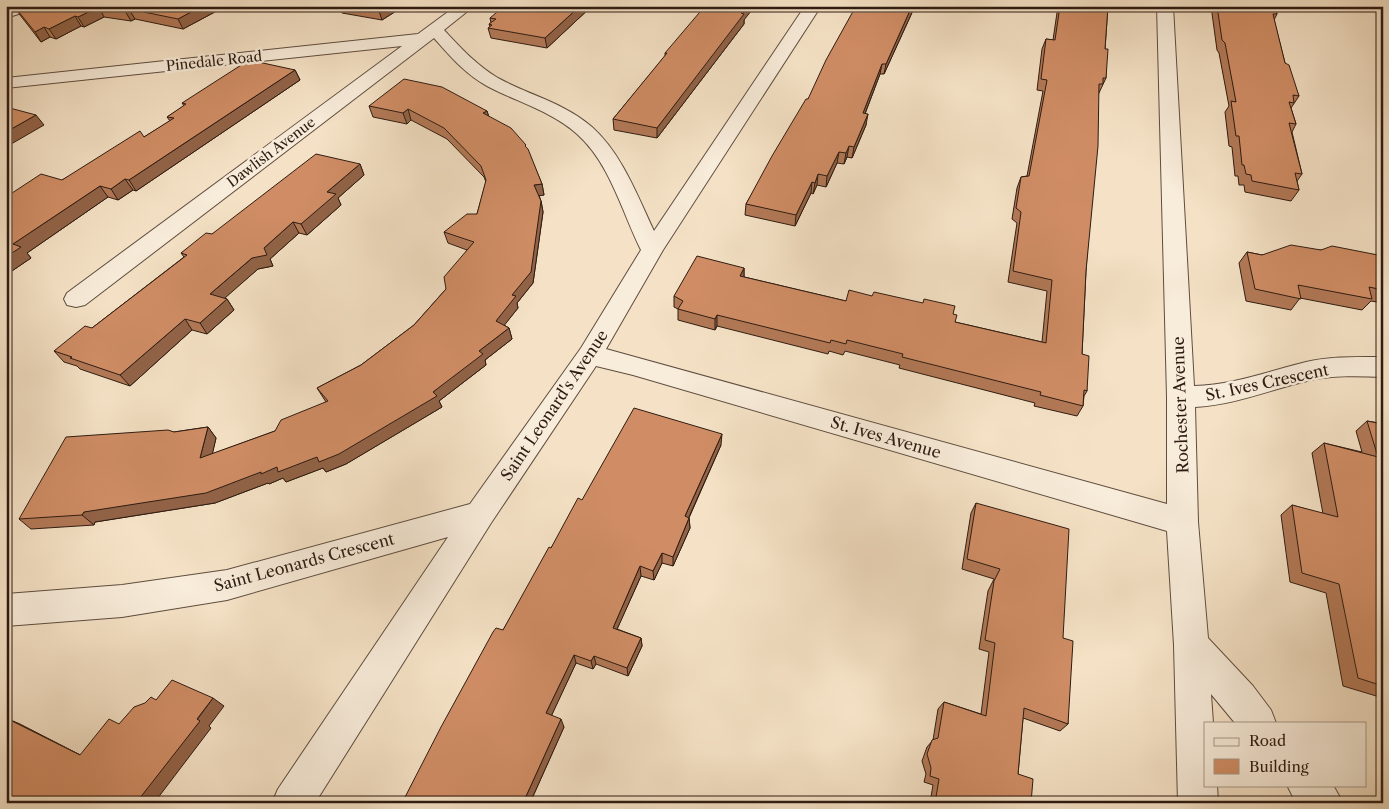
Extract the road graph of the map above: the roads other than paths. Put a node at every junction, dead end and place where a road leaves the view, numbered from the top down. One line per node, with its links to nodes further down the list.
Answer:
1 (29, 6): 5 (street)
2 (466, 6): 6 (street, Dawlish Avenue)
3 (813, 6): 8 (street, Saint Leonard's Avenue)
4 (1165, 6): 12 (street, Rochester Avenue)
5 (6, 13)
6 (428, 34): 7 (street, Pinedale Road); 8 (street); 9 (street, Dawlish Avenue)
7 (6, 83)
8 (652, 250): 10 (street, Saint Leonard's Avenue)
9 (76, 299)
10 (590, 355): 13 (street, Saint Leonard's Avenue); 14 (street, St. Ives Avenue)
11 (1383, 367): 12 (street, St. Ives Crescent)
12 (1181, 397): 14 (street, Rochester Avenue)
13 (480, 514): 15 (street, Saint Leonards Crescent); 19 (street, Saint Leonard's Avenue)
14 (1182, 522): 16 (street, Rochester Avenue)
15 (6, 610)
16 (1191, 645): 17 (street); 20 (street, Rochester Avenue)
17 (1257, 722)
18 (1307, 786): 21 (street)
19 (292, 803)
20 (1198, 803)
21 (1323, 803)

